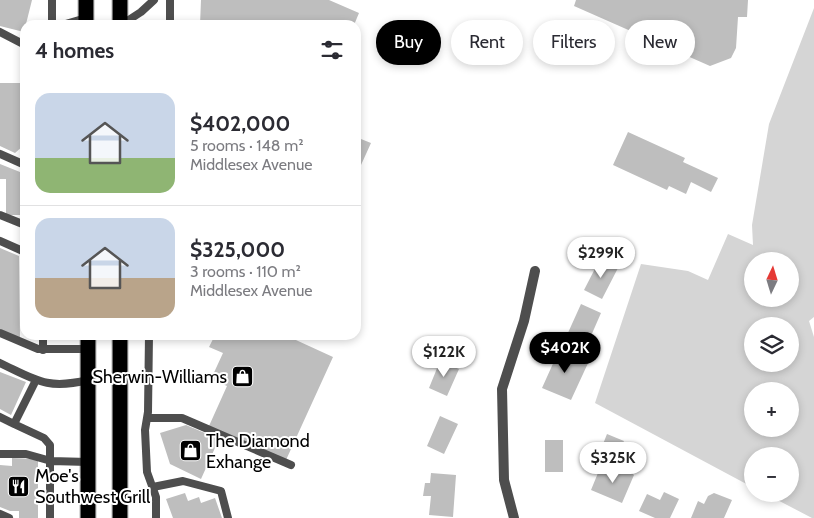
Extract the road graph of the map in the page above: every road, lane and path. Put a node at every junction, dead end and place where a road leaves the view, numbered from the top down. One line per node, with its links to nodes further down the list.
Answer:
1 (52, 0): 6 (lane)
2 (86, 0): 7 (highway)
3 (120, 0): 8 (highway)
4 (154, 0): 9 (lane)
5 (170, 0): 10 (lane)
6 (52, 20)
7 (86, 20)
8 (120, 20)
9 (128, 20)
10 (170, 20)
11 (0, 32): 12 (lane)
12 (20, 42)
13 (0, 154): 14 (lane)
14 (20, 163)
15 (0, 215): 16 (lane)
16 (20, 223)
17 (0, 241): 18 (lane)
18 (20, 250)
19 (535, 271): 44 (street)
20 (0, 332): 25 (lane)
21 (43, 340): 25 (lane)
22 (120, 340): 41 (highway)
23 (149, 340): 30 (lane)
24 (88, 342): 25 (lane); 28 (highway)
25 (43, 350)
26 (0, 363): 27 (lane)
27 (36, 380): 28 (lane); 31 (lane)
28 (88, 380): 34 (highway)
29 (0, 417): 31 (lane)
30 (147, 418): 35 (lane); 36 (lane)
31 (14, 424): 33 (lane)
32 (0, 454): 33 (lane)
33 (51, 461): 34 (lane); 39 (lane)
34 (88, 462): 40 (highway)
35 (291, 465)
36 (154, 487): 42 (lane); 43 (lane)
37 (0, 514): 38 (lane)
38 (9, 518)
39 (50, 518)
40 (88, 518)
41 (120, 518)
42 (156, 518)
43 (228, 518)
44 (514, 518)

